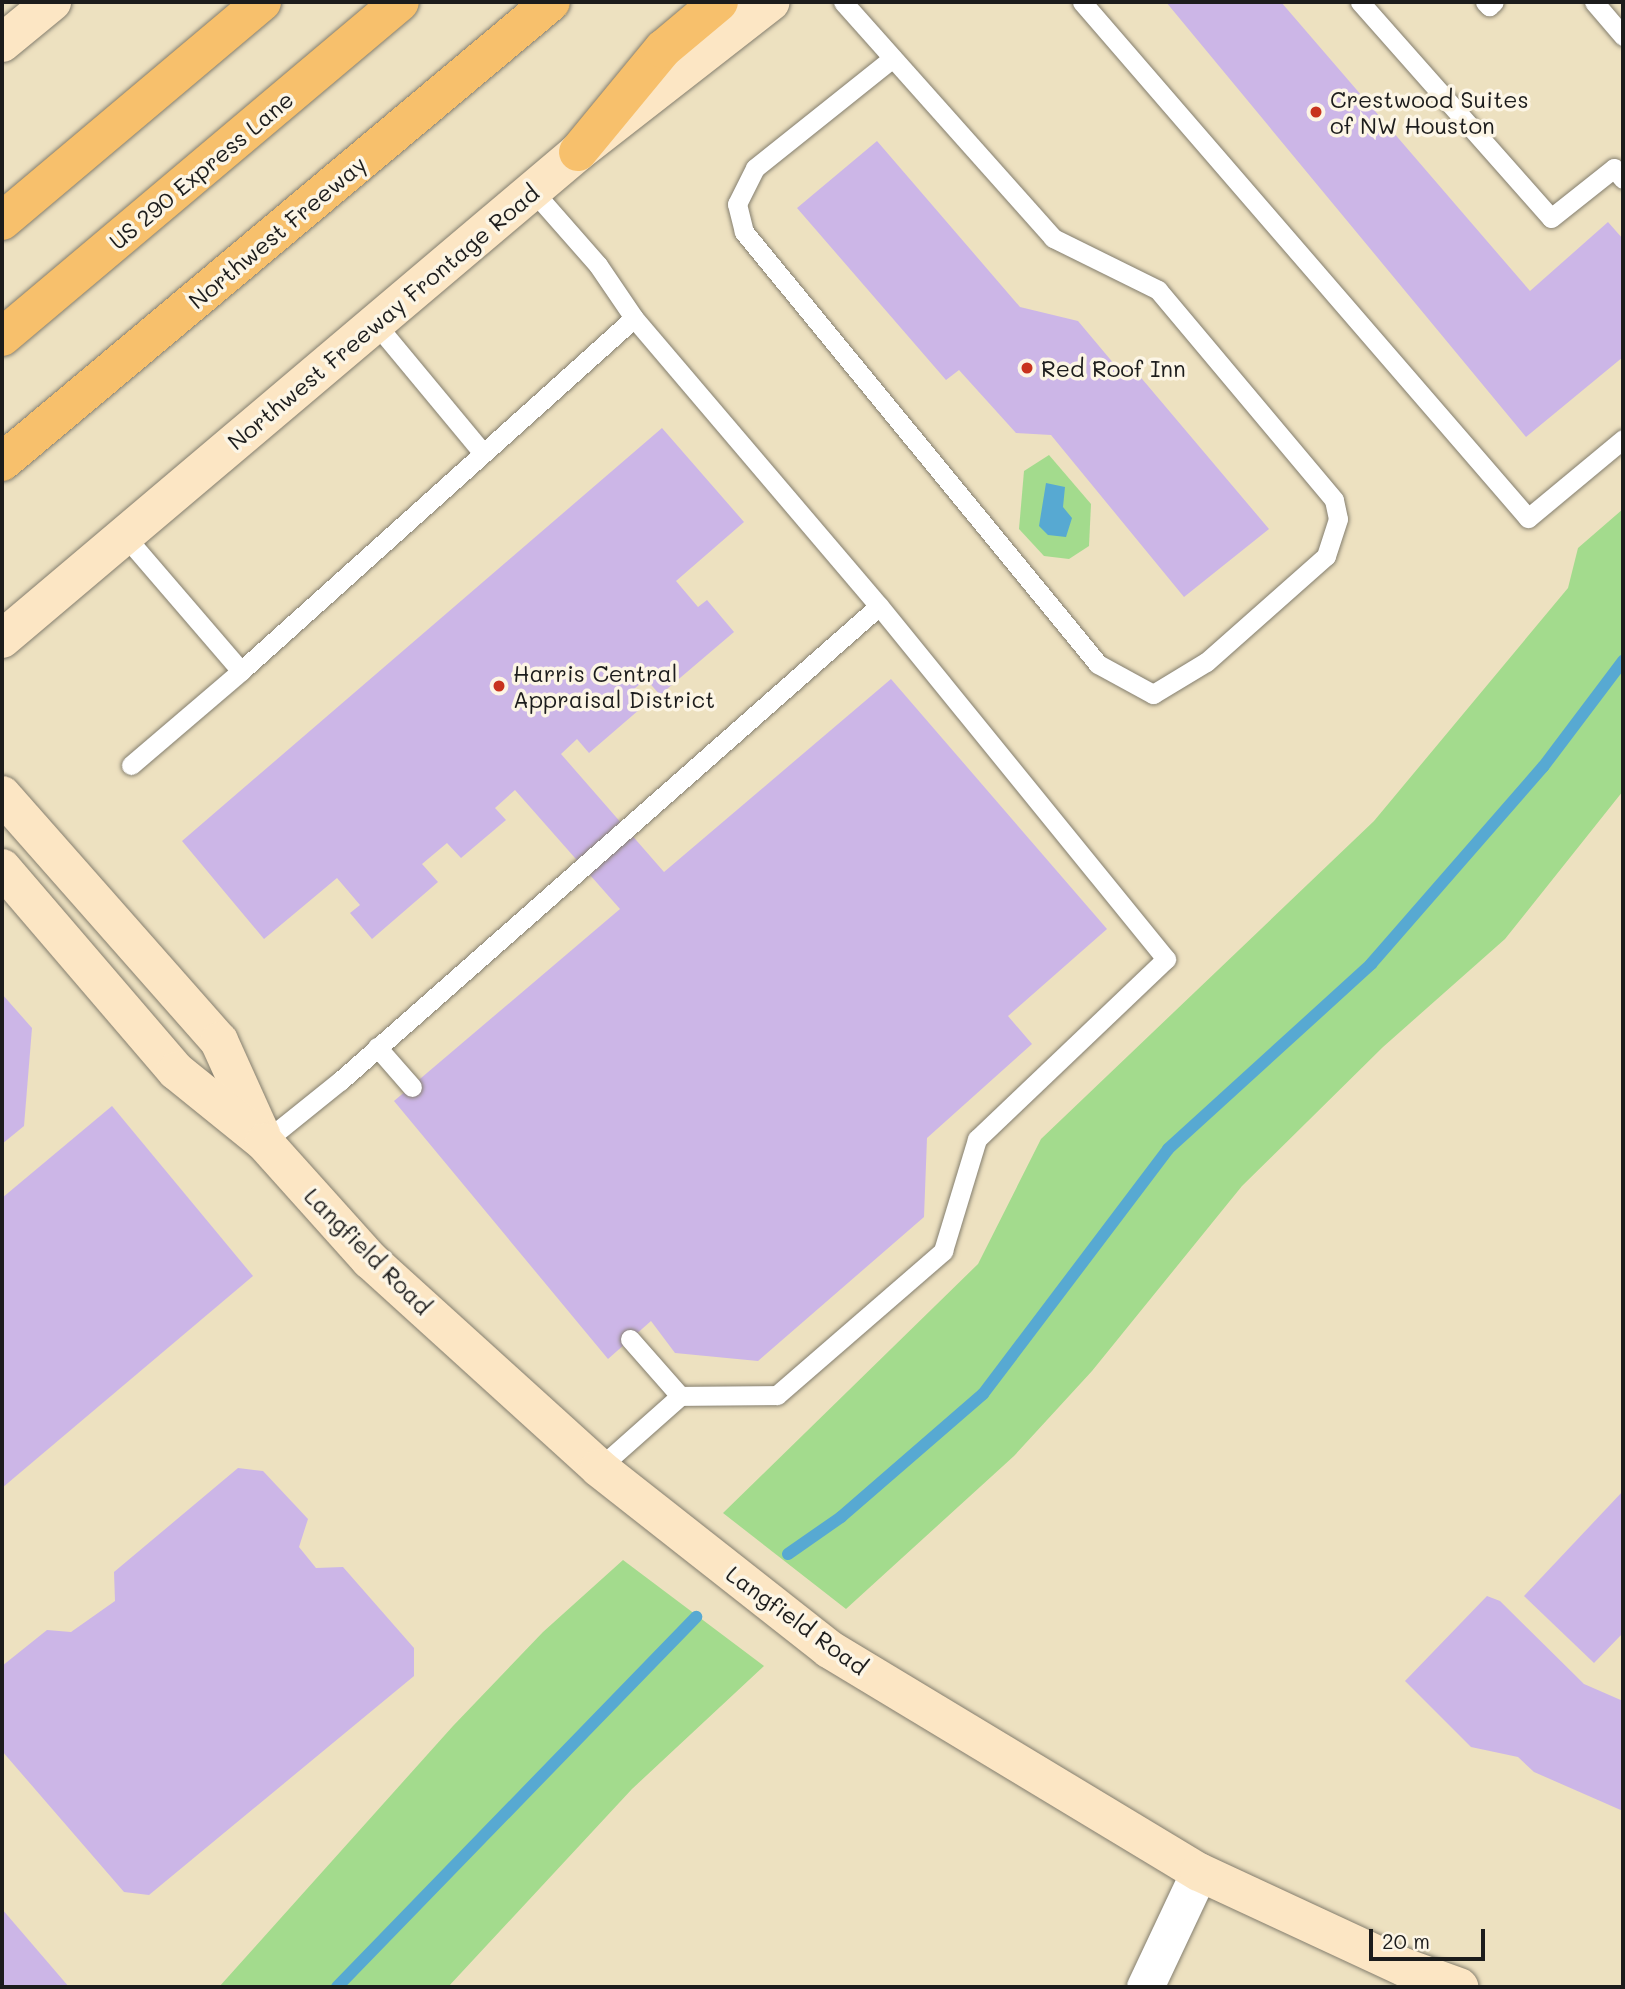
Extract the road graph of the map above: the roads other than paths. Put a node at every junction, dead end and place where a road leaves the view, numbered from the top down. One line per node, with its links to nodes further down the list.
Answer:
1 (52, 2): 14 (street)
2 (262, 2): 19 (highway)
3 (400, 2): 22 (highway, US 290 Express Lane)
4 (551, 2): 25 (highway, Northwest Freeway)
5 (719, 2): 16 (highway)
6 (771, 2): 16 (street, Northwest Freeway Frontage Road)
7 (843, 2): 15 (lane)
8 (1082, 2): 23 (lane)
9 (1360, 2): 17 (lane)
10 (1485, 2): 11 (lane)
11 (1494, 2)
12 (1594, 2): 13 (lane)
13 (1623, 36)
14 (2, 43)
15 (893, 58): 15 (lane)
16 (579, 152): 18 (street, Northwest Freeway Frontage Road)
17 (1623, 179)
18 (533, 191): 20 (lane); 21 (street, Northwest Freeway Frontage Road)
19 (2, 221)
20 (634, 318): 24 (lane); 27 (lane)
21 (375, 323): 24 (lane); 26 (street, Northwest Freeway Frontage Road)
22 (2, 337)
23 (1623, 439)
24 (483, 453): 29 (lane)
25 (2, 462)
26 (124, 535): 28 (street, Northwest Freeway Frontage Road); 29 (lane)
27 (879, 606): 33 (lane); 37 (lane)
28 (2, 639)
29 (241, 671): 30 (lane)
30 (131, 765)
31 (2, 795): 35 (street, Langfield Road)
32 (2, 868): 35 (street, Langfield Road)
33 (377, 1047): 34 (lane); 35 (lane)
34 (412, 1087)
35 (264, 1142): 38 (street, Langfield Road)
36 (630, 1339): 37 (lane)
37 (680, 1396): 38 (lane)
38 (599, 1468): 39 (street, Langfield Road)
39 (1199, 1872): 40 (street); 41 (street, Langfield Road)
40 (1145, 1987)
41 (1459, 1987)

